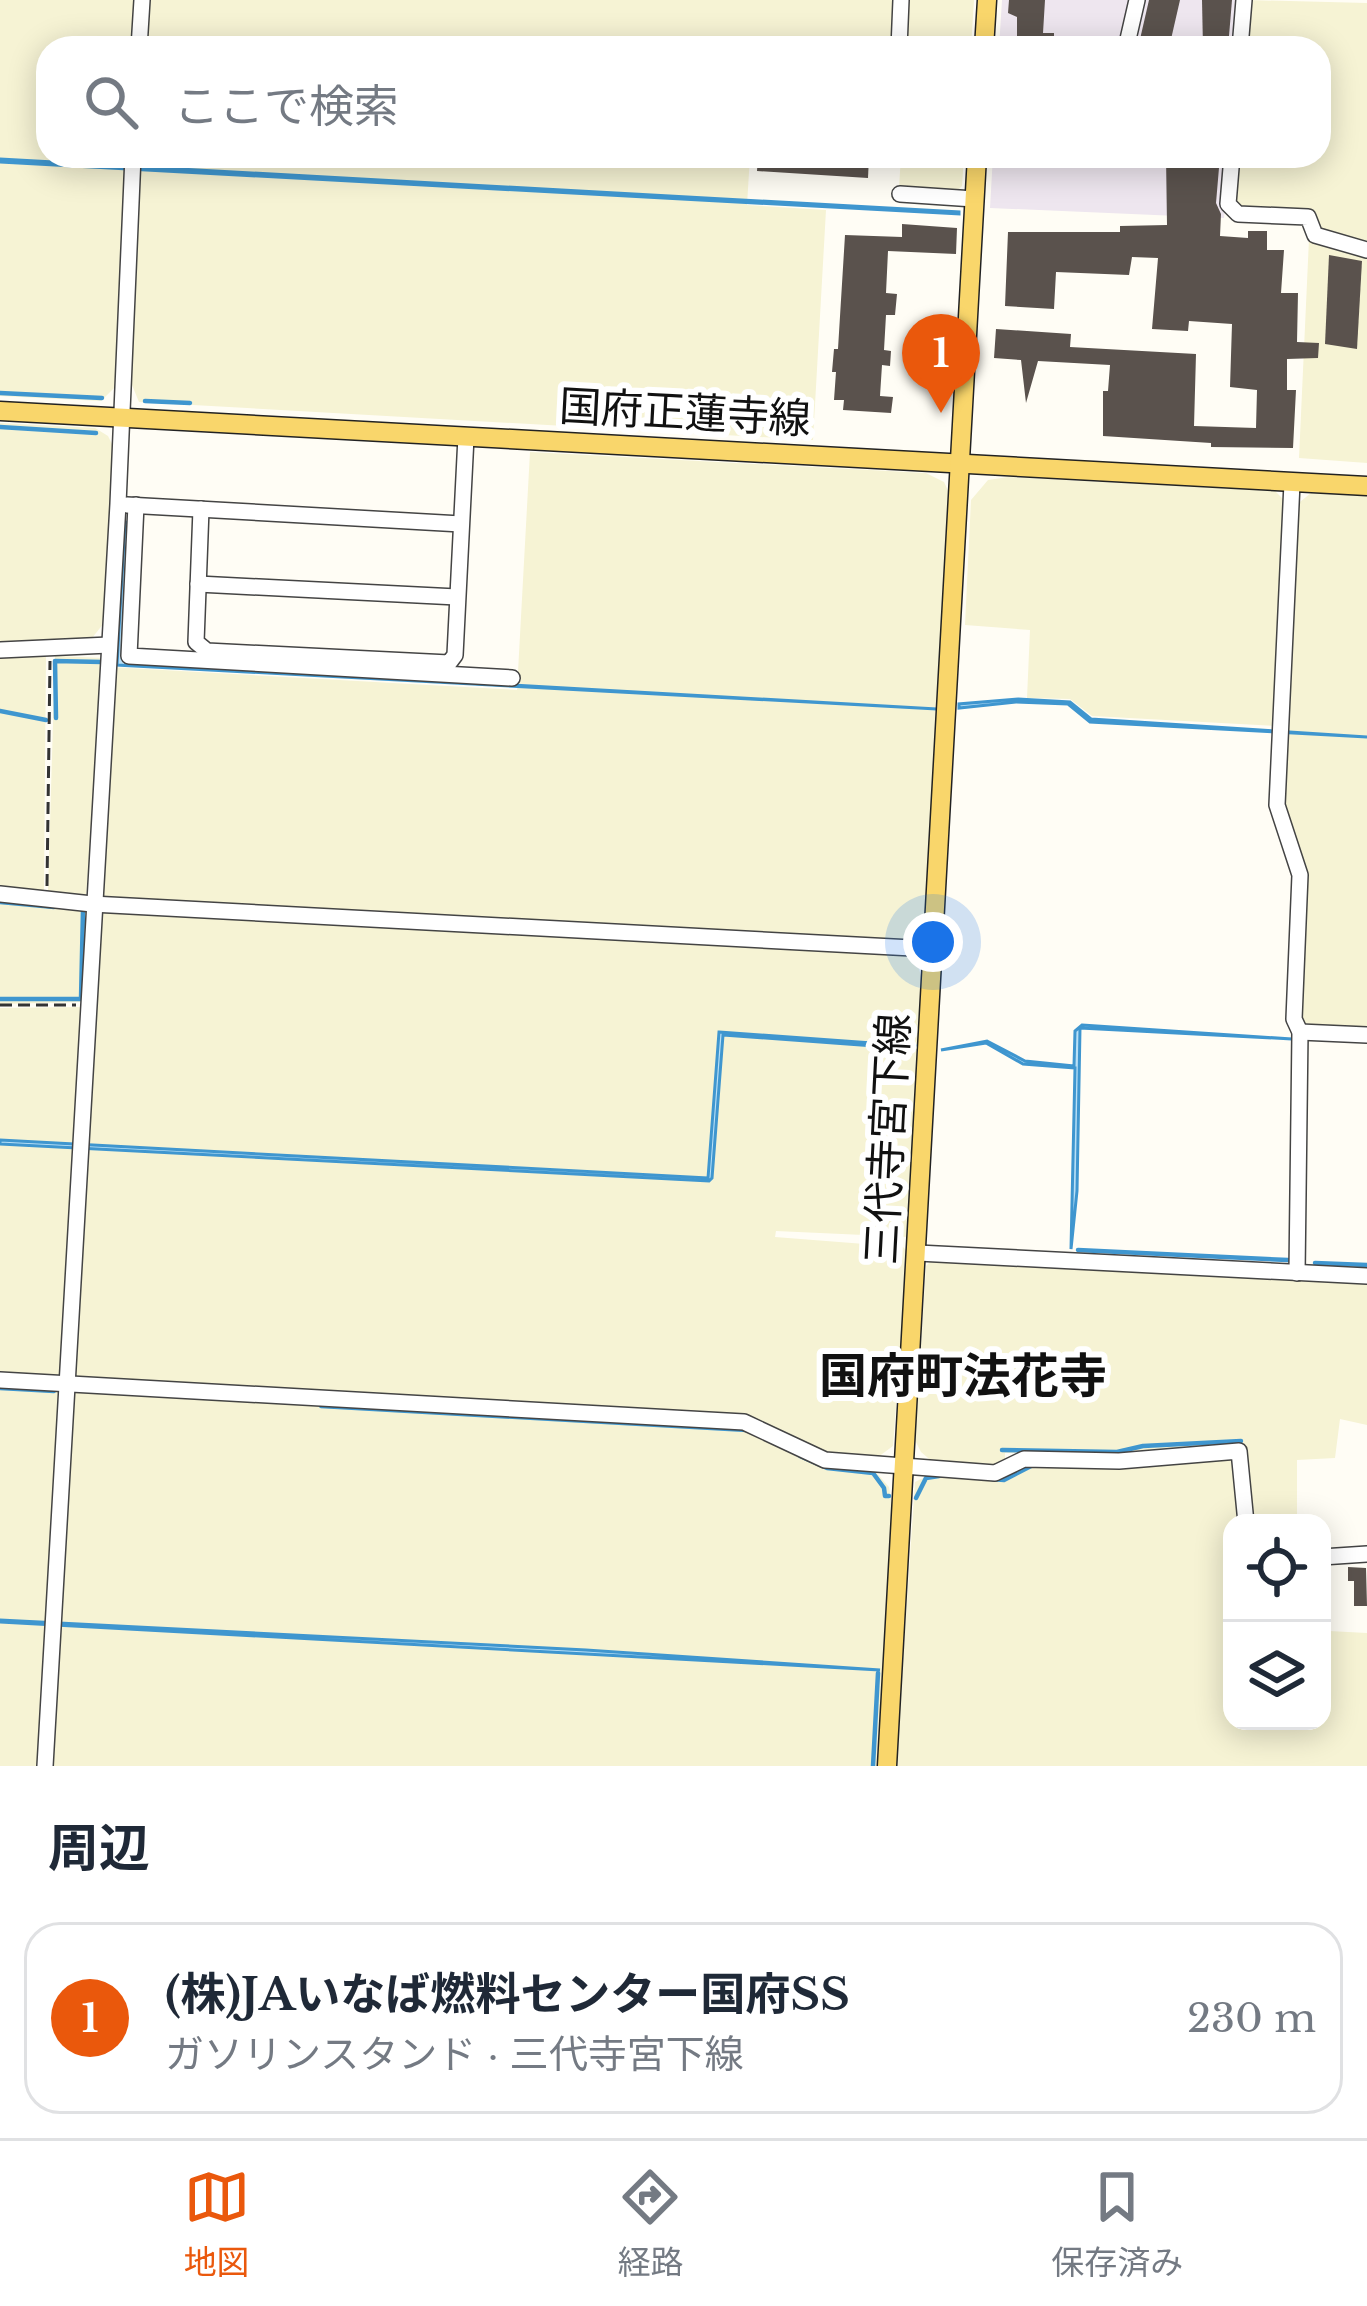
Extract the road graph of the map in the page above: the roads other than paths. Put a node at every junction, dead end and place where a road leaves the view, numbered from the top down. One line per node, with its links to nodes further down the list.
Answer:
1 (142, 0): 6 (street)
2 (902, 0): 7 (street)
3 (987, 0): 8 (main road)
4 (1137, 0): 9 (street)
5 (1244, 0): 10 (street)
6 (140, 36)
7 (900, 36)
8 (985, 36)
9 (1129, 36)
10 (1241, 36)
11 (132, 168): 18 (street)
12 (976, 168): 15 (main road, 三代寺宮下線)
13 (1231, 168): 16 (street)
14 (900, 194): 15 (street)
15 (974, 199): 20 (main road, 三代寺宮下線)
16 (1367, 250)
17 (0, 411): 18 (main road, 国府正蓮寺線)
18 (122, 418): 19 (main road, 国府正蓮寺線); 23 (street)
19 (466, 437): 20 (main road, 国府正蓮寺線); 26 (street)
20 (962, 462): 21 (main road, 国府正蓮寺線); 34 (main road, 三代寺宮下線)
21 (1292, 483): 22 (main road, 国府正蓮寺線); 35 (street)
22 (1367, 486)
23 (118, 504): 24 (street); 29 (street)
24 (136, 506): 25 (street); 31 (street)
25 (201, 509): 26 (street); 27 (street)
26 (461, 524): 28 (street)
27 (198, 584): 28 (street); 28 (street)
28 (458, 597)
29 (109, 645): 30 (street); 33 (street)
30 (0, 650)
31 (512, 678)
32 (0, 894): 33 (street)
33 (92, 904): 34 (street); 41 (street)
34 (931, 949): 37 (main road, 三代寺宮下線)
35 (1300, 1032): 36 (street); 38 (street)
36 (1367, 1035)
37 (918, 1253): 38 (street); 42 (main road, 三代寺宮下線)
38 (1297, 1273): 39 (street)
39 (1367, 1276)
40 (0, 1380): 41 (street)
41 (65, 1384): 42 (street); 46 (street)
42 (904, 1467): 43 (street); 47 (main road, 三代寺宮下線)
43 (1245, 1514)
44 (1367, 1554): 45 (street)
45 (1331, 1556)
46 (45, 1766)
47 (887, 1766)

